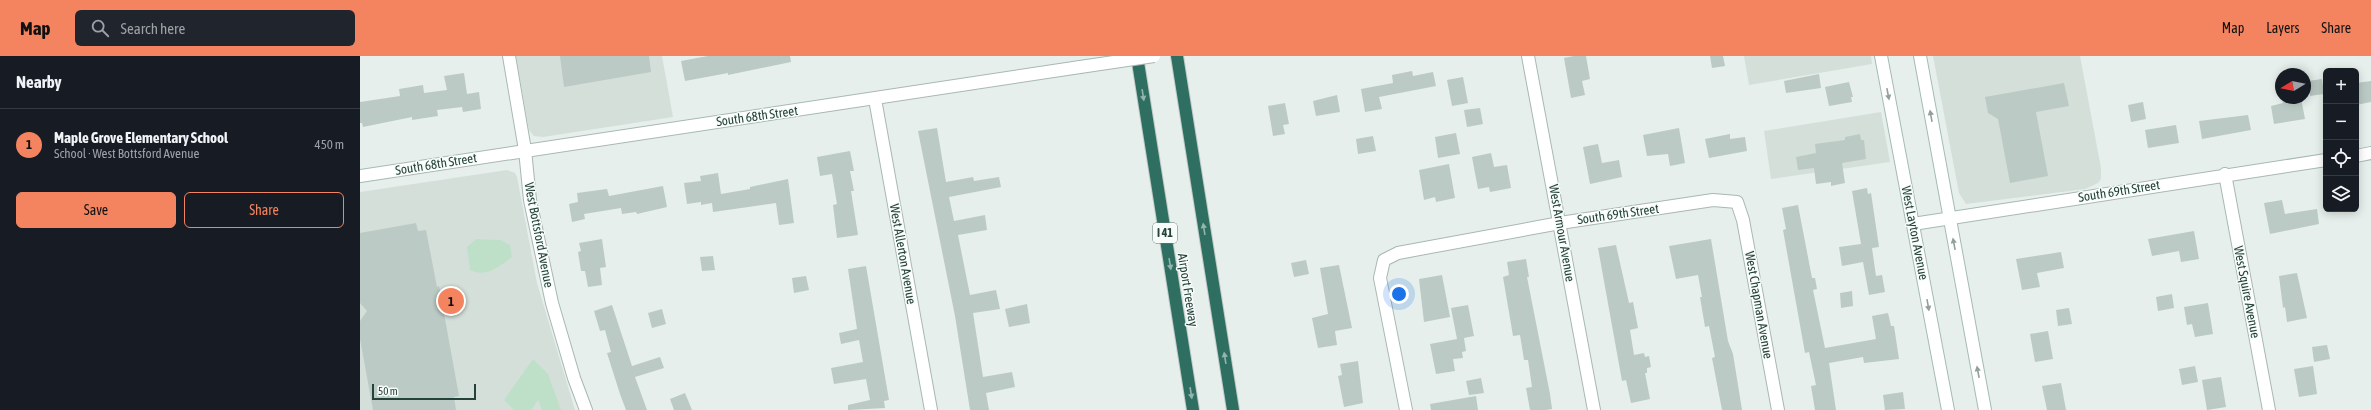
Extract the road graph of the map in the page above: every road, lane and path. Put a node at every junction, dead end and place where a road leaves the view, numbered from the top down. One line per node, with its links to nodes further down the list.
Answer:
1 (509, 56): 9 (street, West Bottsford Avenue)
2 (1137, 56): 21 (highway, Airport Freeway / I 41, one-way to 21)
3 (1154, 56): 8 (street, South 68th Street, bridge)
4 (1177, 56): 22 (highway, Airport Freeway, one-way to 4)
5 (1528, 56): 17 (street, West Armour Avenue)
6 (1881, 56): 18 (street, West Layton Avenue, one-way to 18)
7 (1920, 56): 16 (street, one-way to 7)
8 (875, 99): 9 (street, South 68th Street); 20 (street, West Allerton Avenue)
9 (525, 150): 14 (street, South 68th Street); 19 (street, West Bottsford Avenue)
10 (2371, 154): 11 (street)
11 (2359, 156)
12 (2323, 160): 13 (street, South 69th Street)
13 (2225, 174): 16 (street, South 69th Street); 28 (street, West Squire Avenue)
14 (360, 176)
15 (1737, 202): 17 (street, South 69th Street); 25 (street, West Chapman Avenue)
16 (1949, 218): 18 (street, South 69th Street); 27 (street, one-way to 16)
17 (1560, 223): 23 (street, South 69th Street); 24 (street, West Armour Avenue)
18 (1913, 224): 26 (street, West Layton Avenue, one-way to 26)
19 (586, 410)
20 (931, 410)
21 (1193, 410)
22 (1233, 410)
23 (1406, 410)
24 (1594, 410)
25 (1778, 410)
26 (1948, 410)
27 (1985, 410)
28 (2269, 410)

